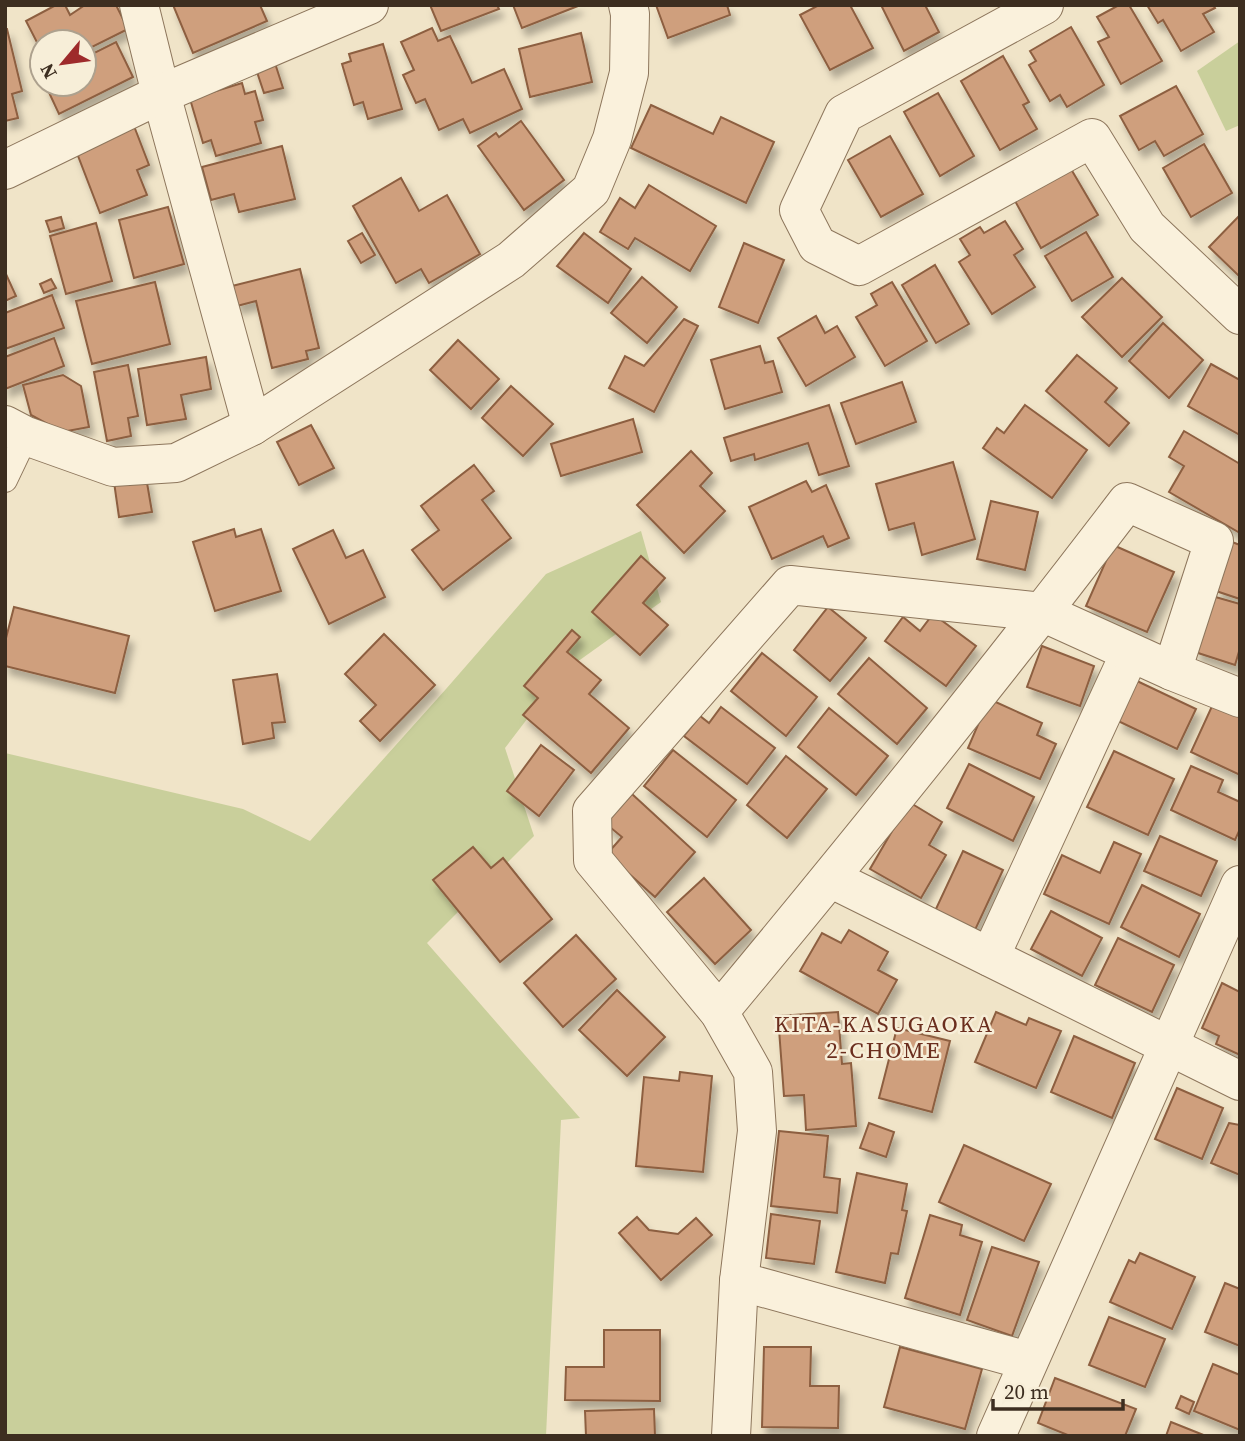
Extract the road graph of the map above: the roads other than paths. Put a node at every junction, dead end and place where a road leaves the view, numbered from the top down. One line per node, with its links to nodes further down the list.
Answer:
1 (139, 5): 5 (street)
2 (369, 5): 5 (street)
3 (628, 5): 8 (street)
4 (1044, 5): 7 (street)
5 (161, 94): 6 (street); 8 (street)
6 (5, 170)
7 (1240, 315)
8 (252, 426): 9 (street)
9 (16, 431): 10 (lane)
10 (5, 480)
11 (1042, 612): 12 (street); 13 (street); 15 (street); 18 (street)
12 (1130, 653): 13 (street); 17 (street)
13 (1172, 671): 14 (street)
14 (1240, 698)
15 (830, 878): 17 (street); 18 (street)
16 (1240, 885): 19 (street)
17 (990, 957): 19 (street)
18 (719, 1012): 21 (street)
19 (1170, 1046): 20 (street); 22 (street)
20 (1240, 1081)
21 (739, 1281): 22 (street); 23 (street)
22 (1028, 1361): 24 (street)
23 (731, 1436)
24 (996, 1436)

